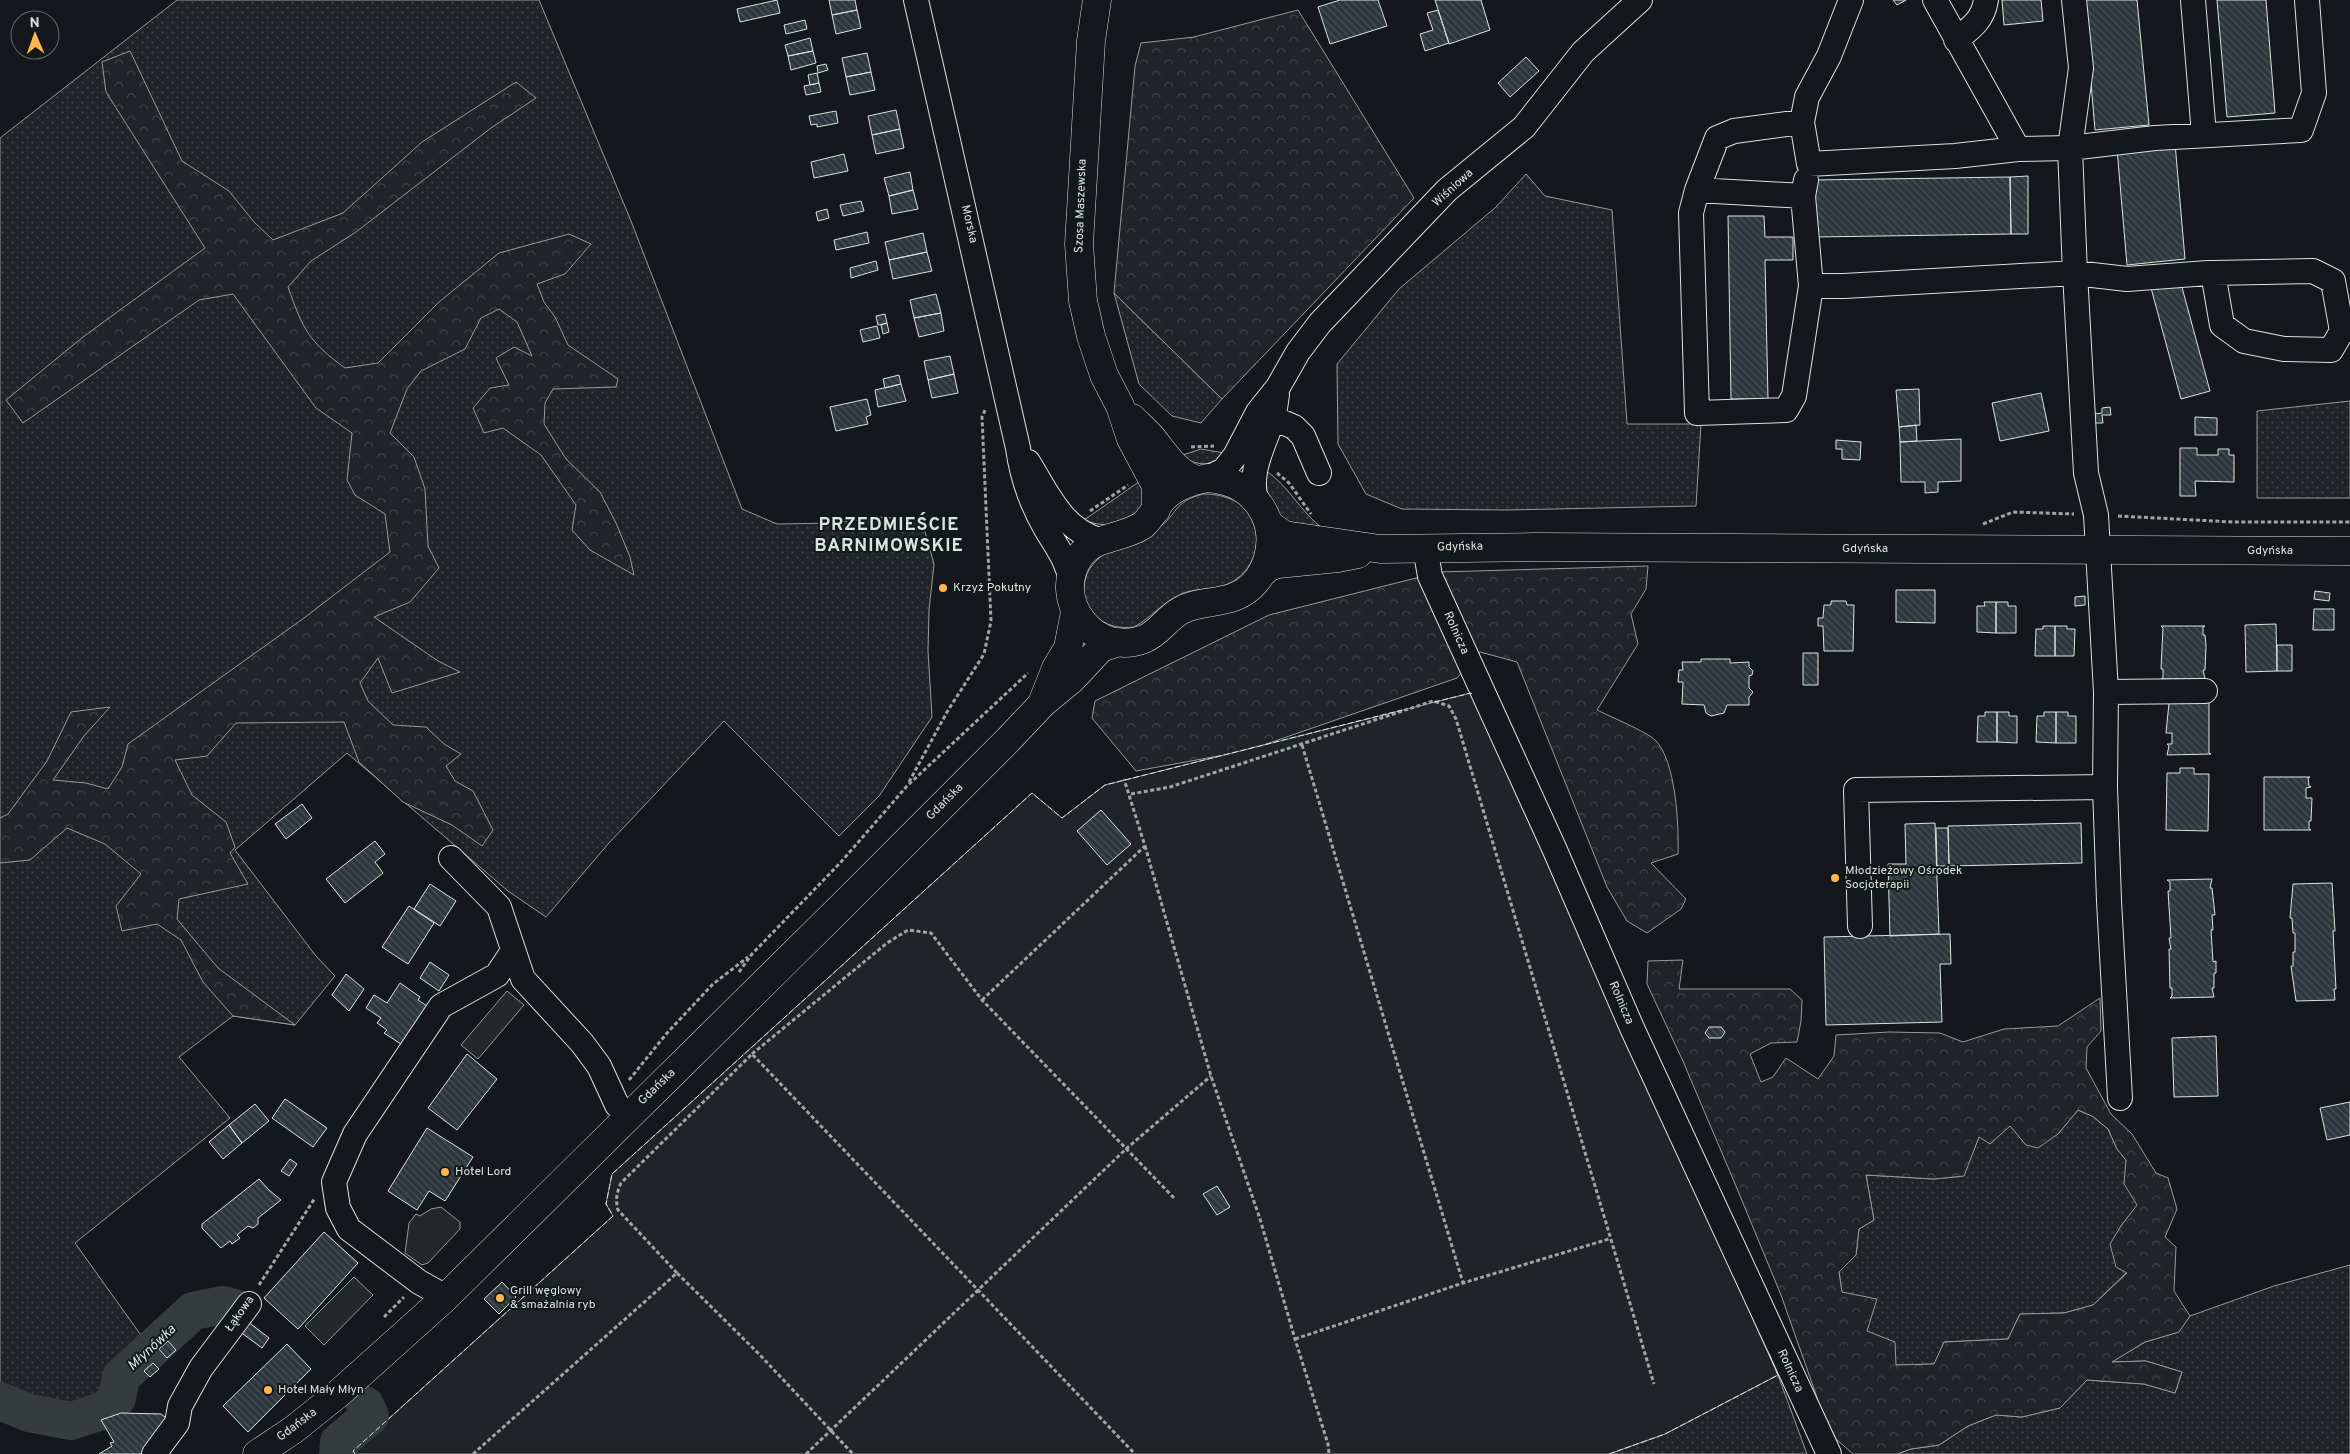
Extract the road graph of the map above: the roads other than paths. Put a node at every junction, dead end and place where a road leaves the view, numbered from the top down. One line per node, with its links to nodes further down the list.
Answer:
1 (916, 0): 22 (street, Morska)
2 (1097, 0): 24 (main road, Szosa Maszewska)
3 (1640, 0): 21 (street, Wiśniowa)
4 (1851, 0): 11 (street)
5 (1934, 0): 10 (street)
6 (1986, 0): 10 (street)
7 (2074, 0): 13 (street)
8 (2193, 0): 12 (street)
9 (2307, 0): 12 (street)
10 (1956, 40): 14 (street)
11 (1802, 122): 15 (street); 16 (street)
12 (2204, 135): 13 (street)
13 (2070, 148): 14 (street); 18 (street)
14 (2018, 149): 15 (street)
15 (1809, 164): 17 (street)
16 (1697, 190): 17 (street); 20 (street)
17 (1803, 196): 20 (street)
18 (2075, 273): 19 (street); 20 (street); 33 (street)
19 (2213, 273): 19 (street)
20 (1811, 286)
21 (1266, 415): 23 (street, Wiśniowa); 25 (street)
22 (1018, 448): 30 (street, Morska); 36 (street, Morska)
23 (1248, 457): 26 (street, Wiśniowa); 27 (street, Wiśniowa)
24 (1159, 465): 26 (main road, Szosa Maszewska); 28 (main road, Szosa Maszewska)
25 (1319, 472)
26 (1202, 479): 27 (main road); 28 (main road)
27 (1256, 499): 29 (main road)
28 (1156, 510): 30 (main road)
29 (1270, 525): 32 (main road, Gdyńska); 35 (main road)
30 (1100, 540): 36 (main road)
31 (1425, 548): 32 (main road, Gdyńska); 33 (main road, Gdyńska); 52 (street, Rolnicza)
32 (1380, 549): 35 (main road, Gdyńska)
33 (2098, 550): 34 (main road, Gdyńska); 40 (street)
34 (2350, 551)
35 (1260, 574): 38 (main road)
36 (1071, 582): 37 (main road)
37 (1075, 612): 38 (main road); 41 (main road, Gdańska)
38 (1119, 642): 41 (main road, Gdańska)
39 (2205, 691): 40 (street)
40 (2106, 692): 42 (street)
41 (1042, 703): 47 (main road, Gdańska)
42 (2105, 787): 44 (street); 46 (street)
43 (452, 858): 45 (street)
44 (1860, 926)
45 (513, 951): 47 (street); 48 (street)
46 (2120, 1098)
47 (628, 1115): 48 (main road, Gdańska)
48 (446, 1297): 50 (main road, Gdańska)
49 (249, 1304): 51 (street, Łąkowa)
50 (266, 1452)
51 (154, 1454)
52 (1829, 1454)

